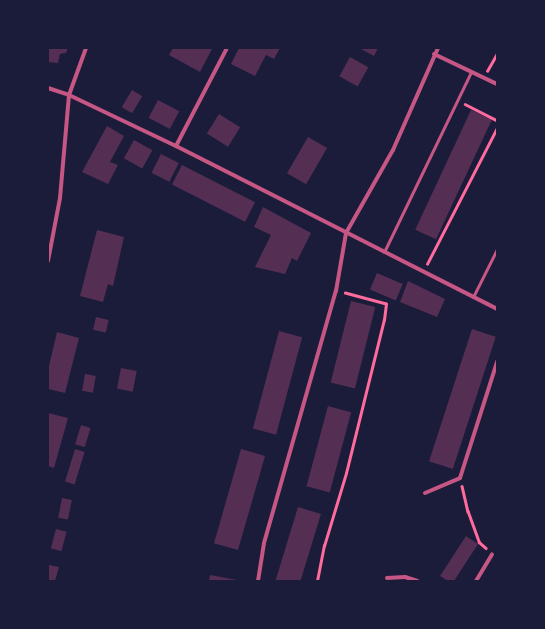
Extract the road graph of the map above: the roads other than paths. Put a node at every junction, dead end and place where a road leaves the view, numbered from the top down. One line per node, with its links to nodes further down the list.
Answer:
1 (86, 48): 8 (street)
2 (227, 48): 9 (street)
3 (438, 48): 4 (street)
4 (434, 54): 5 (street); 10 (street)
5 (471, 72): 6 (street); 12 (lane)
6 (497, 84)
7 (48, 88): 8 (street)
8 (69, 95): 9 (street); 13 (street)
9 (176, 146): 10 (street)
10 (346, 233): 12 (street); 20 (street)
11 (497, 249): 14 (lane)
12 (384, 252): 14 (street)
13 (48, 261)
14 (473, 297): 15 (street)
15 (497, 309)
16 (497, 362): 17 (street)
17 (426, 493)
18 (492, 554): 22 (street)
19 (387, 578): 21 (street)
20 (258, 581)
21 (417, 581)
22 (476, 581)

